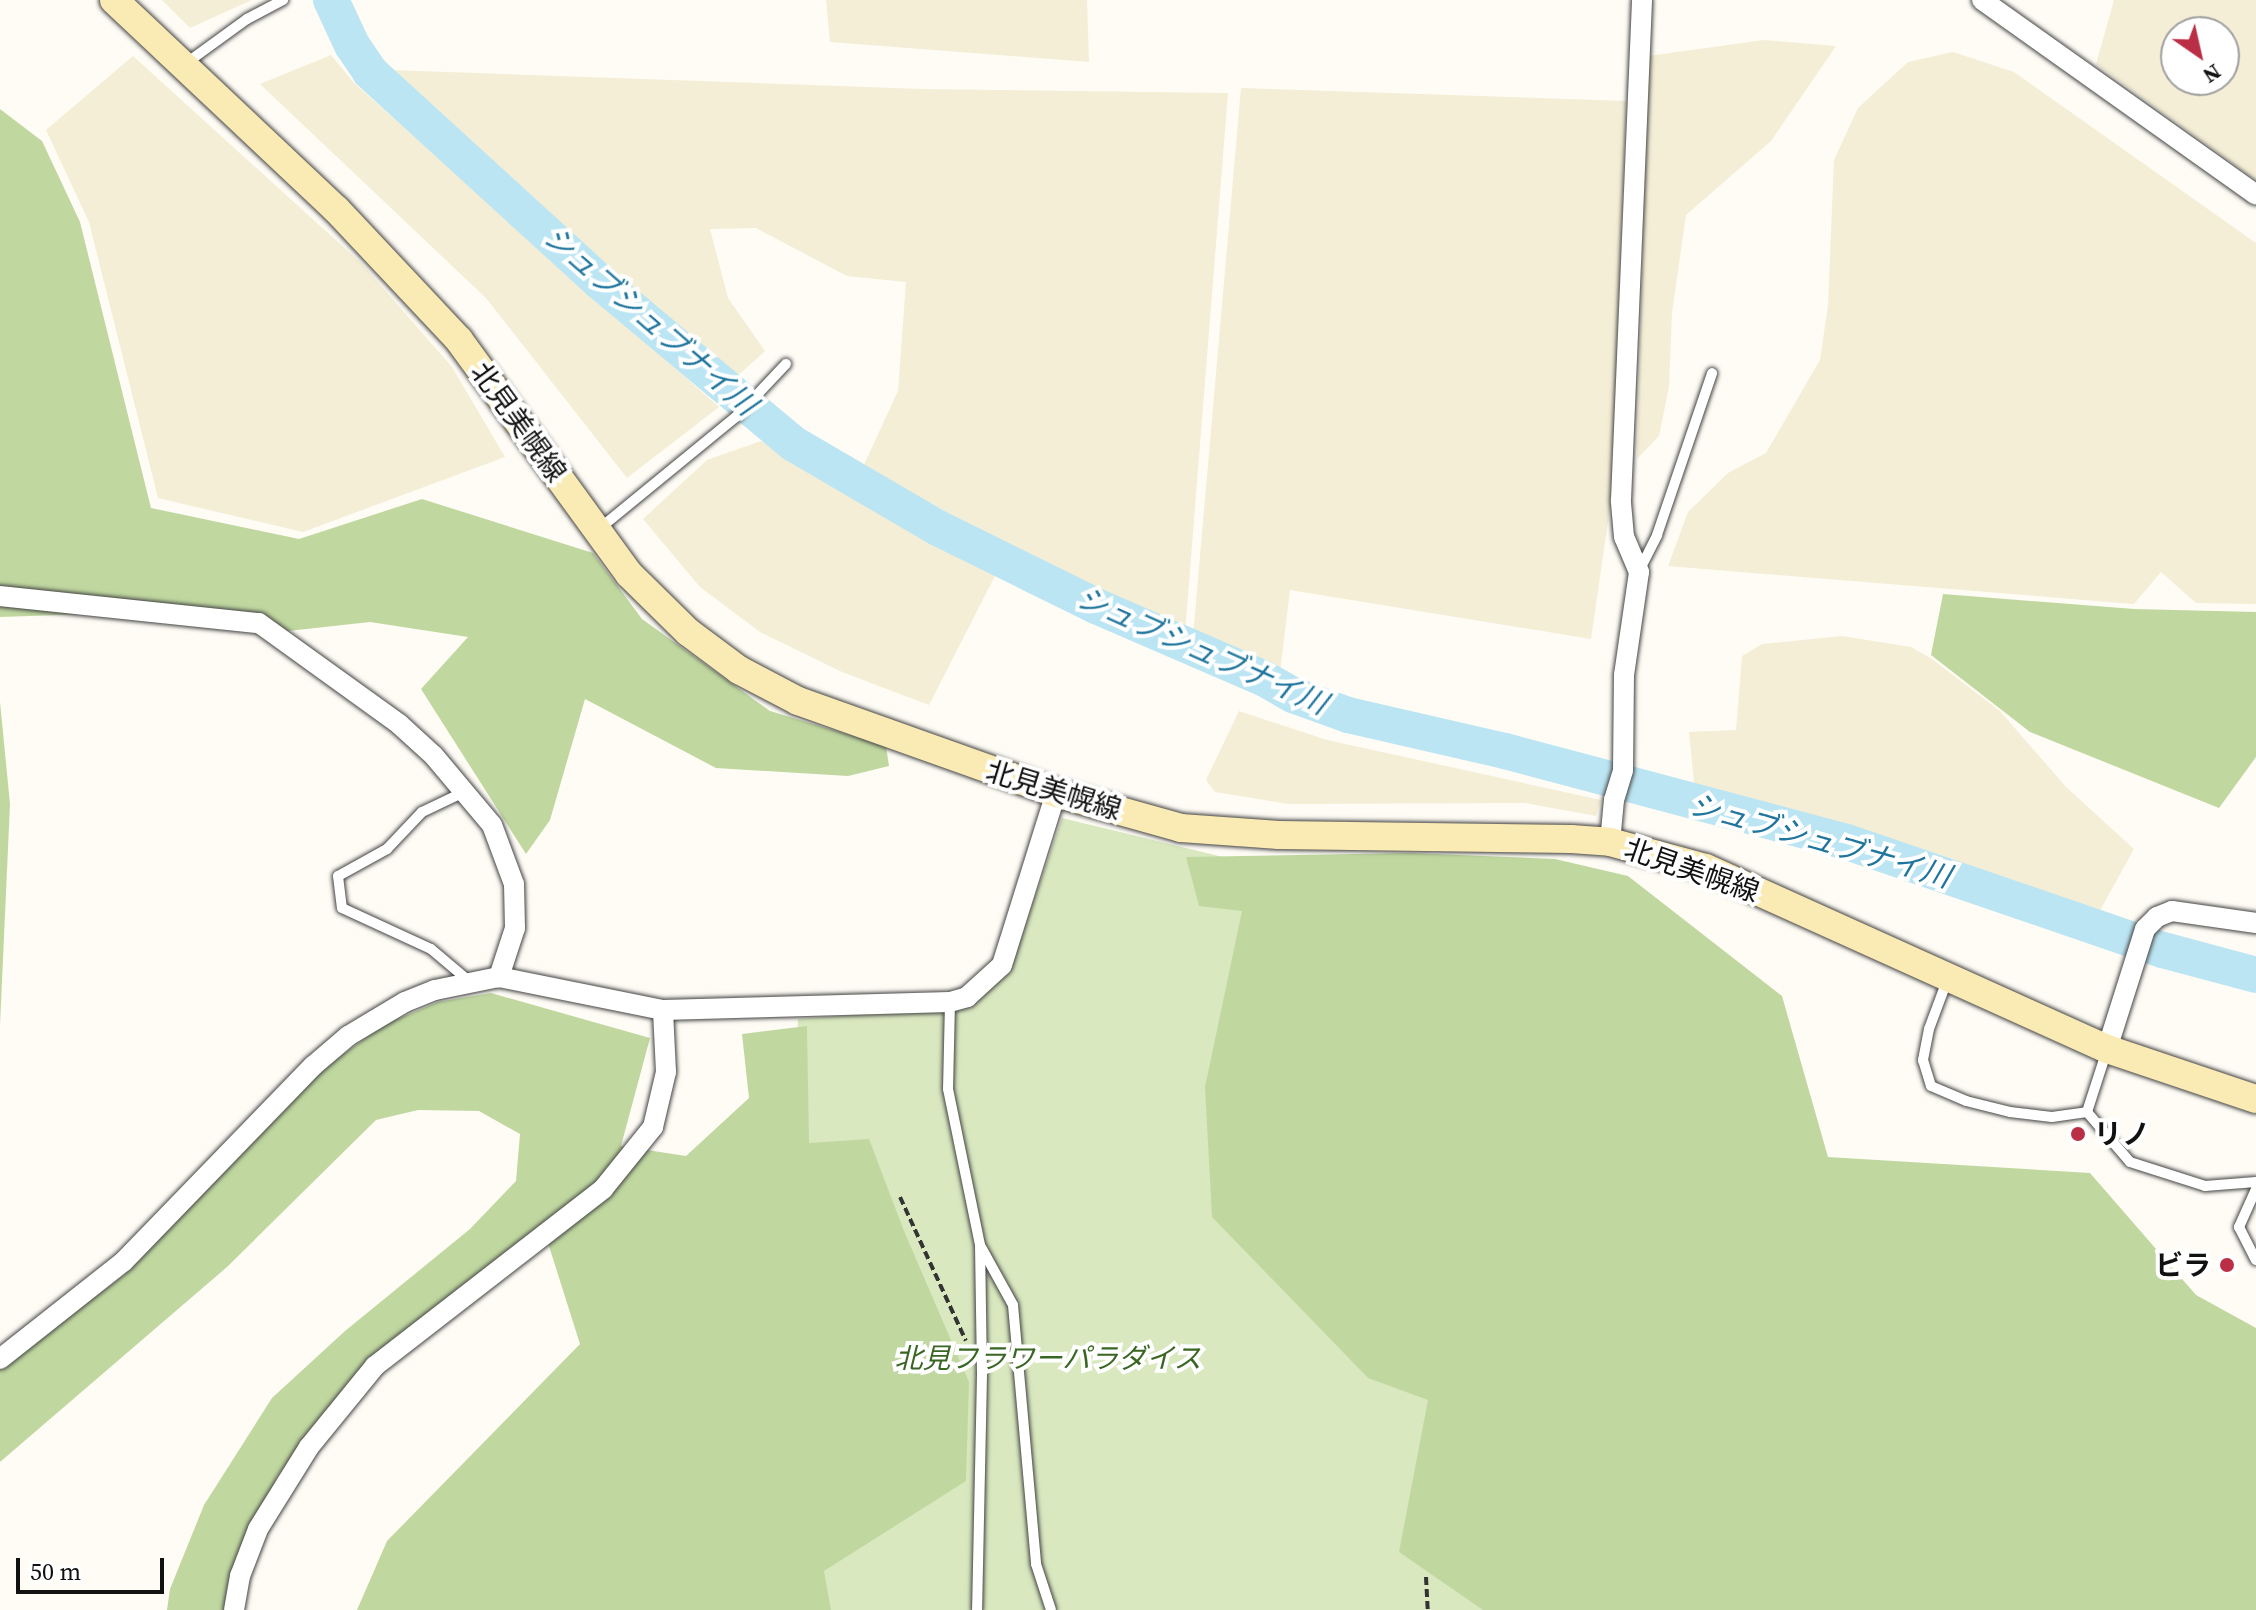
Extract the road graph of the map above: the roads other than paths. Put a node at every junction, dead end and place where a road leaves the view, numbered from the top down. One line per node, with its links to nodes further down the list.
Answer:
1 (114, 0): 5 (main road, 北見美幌線)
2 (283, 0): 5 (lane)
3 (1642, 0): 10 (street)
4 (1982, 0): 6 (street)
5 (184, 66): 9 (main road, 北見美幌線)
6 (2256, 195)
7 (786, 364): 9 (lane)
8 (1712, 373): 10 (lane)
9 (598, 530): 13 (main road, 北見美幌線)
10 (1639, 572): 14 (street)
11 (0, 596): 12 (street)
12 (464, 792): 16 (street); 18 (lane)
13 (1056, 793): 14 (main road, 北見美幌線); 19 (street)
14 (1610, 842): 17 (main road, 北見美幌線)
15 (2256, 923): 21 (street)
16 (499, 977): 18 (street); 20 (street)
17 (1948, 978): 21 (main road, 北見美幌線); 23 (lane)
18 (469, 981): 28 (street)
19 (950, 1002): 20 (street); 26 (lane)
20 (663, 1010): 29 (street)
21 (2107, 1049): 22 (main road, 北見美幌線); 23 (lane)
22 (2256, 1099)
23 (2087, 1112): 24 (lane)
24 (2256, 1182)
25 (2256, 1189): 27 (lane)
26 (980, 1245): 30 (lane); 31 (lane)
27 (2256, 1260)
28 (0, 1359)
29 (234, 1610)
30 (977, 1610)
31 (1051, 1610)

